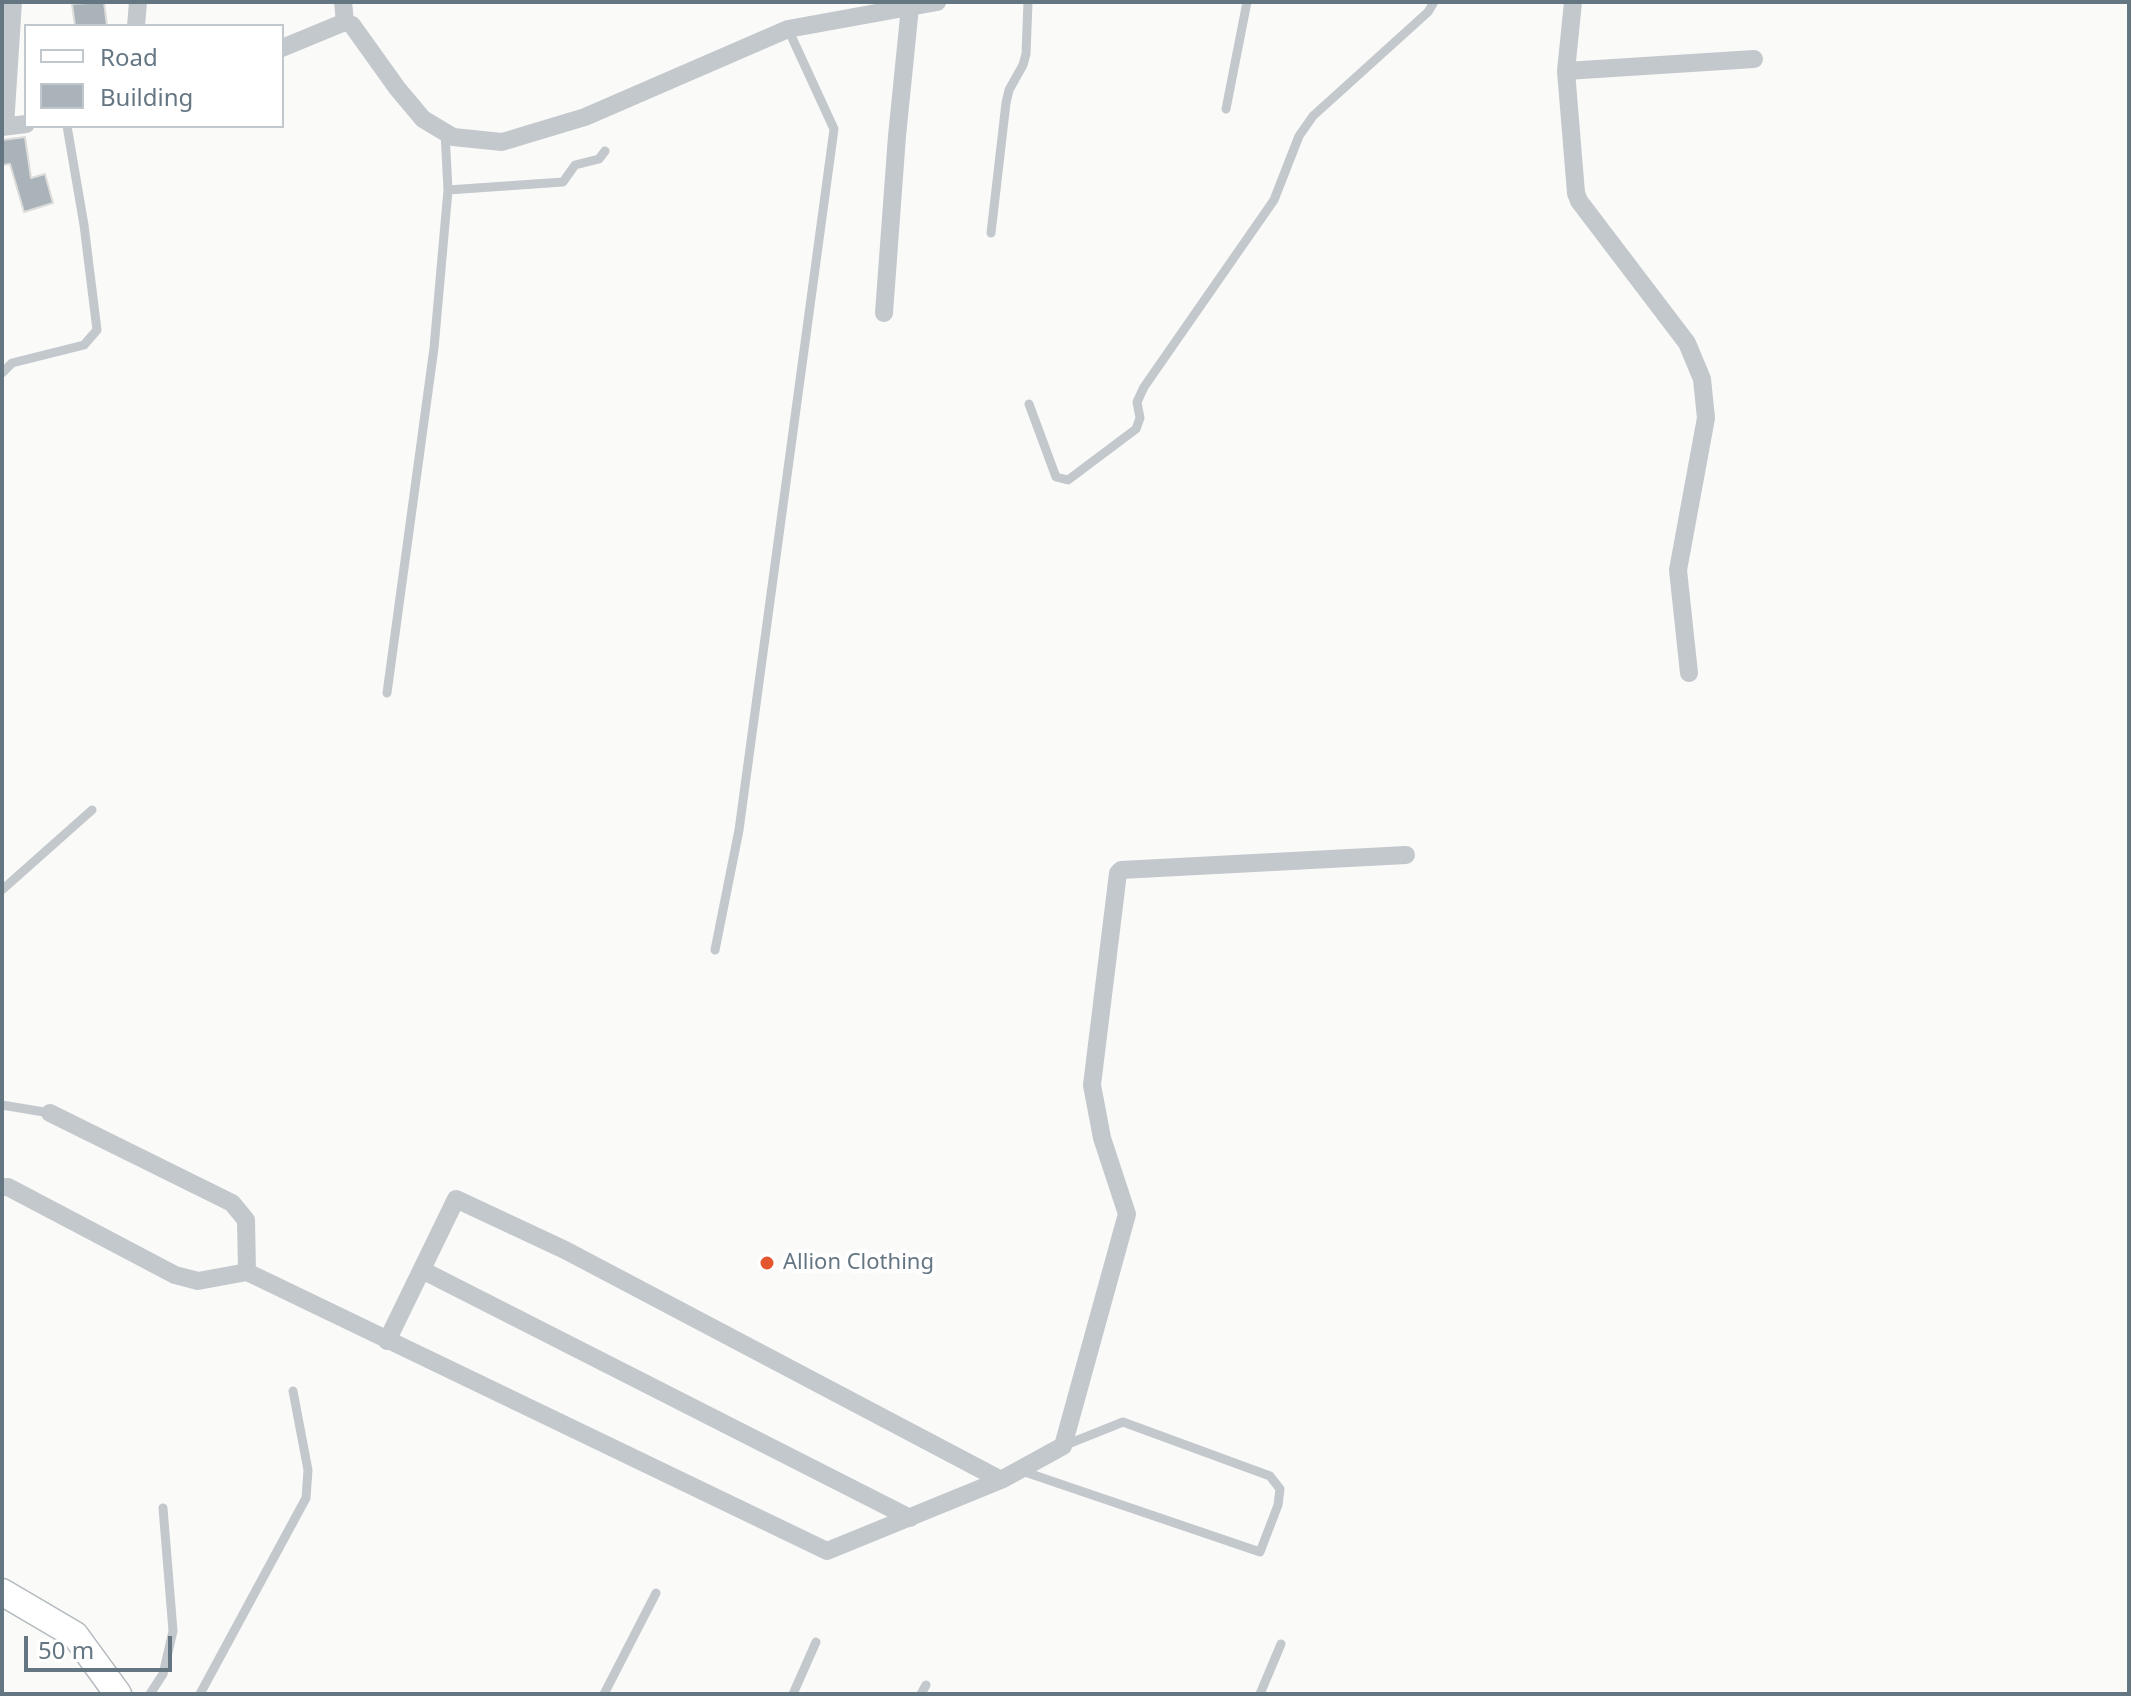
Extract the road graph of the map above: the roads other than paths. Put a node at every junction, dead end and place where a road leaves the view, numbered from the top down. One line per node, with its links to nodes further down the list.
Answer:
1 (13, 2): 18 (street)
2 (138, 2): 11 (street)
3 (343, 2): 10 (street)
4 (937, 2): 9 (street)
5 (1028, 2): 23 (lane)
6 (1247, 2): 16 (lane)
7 (1434, 2): 26 (lane)
8 (1573, 2): 15 (street)
9 (910, 7): 12 (street); 24 (street)
10 (345, 22): 13 (street); 20 (street)
11 (136, 24)
12 (788, 29): 20 (street); 32 (lane)
13 (284, 47)
14 (1754, 59): 15 (street)
15 (1566, 71): 27 (street)
16 (1226, 109)
17 (24, 124): 18 (street)
18 (4, 126)
19 (67, 128): 25 (lane)
20 (445, 133): 22 (lane)
21 (605, 151): 22 (lane)
22 (448, 190): 28 (lane)
23 (991, 233)
24 (884, 313)
25 (2, 373)
26 (1029, 404)
27 (1689, 673)
28 (387, 693)
29 (92, 810): 31 (lane)
30 (1406, 855): 40 (street)
31 (2, 890)
32 (715, 950)
33 (2, 1105): 34 (lane)
34 (50, 1113): 37 (street)
35 (2, 1187): 37 (street)
36 (422, 1270): 38 (street); 42 (street); 44 (street)
37 (247, 1272): 38 (street)
38 (387, 1341): 44 (street)
39 (293, 1391): 51 (lane)
40 (1063, 1446): 41 (street); 41 (lane)
41 (1019, 1470): 42 (street)
42 (1001, 1480): 44 (street)
43 (163, 1508): 50 (lane)
44 (910, 1518)
45 (2, 1592): 49 (main road)
46 (656, 1593): 52 (lane)
47 (816, 1642): 53 (lane)
48 (1281, 1644): 54 (lane)
49 (118, 1694)
50 (150, 1694)
51 (200, 1694)
52 (604, 1694)
53 (793, 1694)
54 (1260, 1694)

